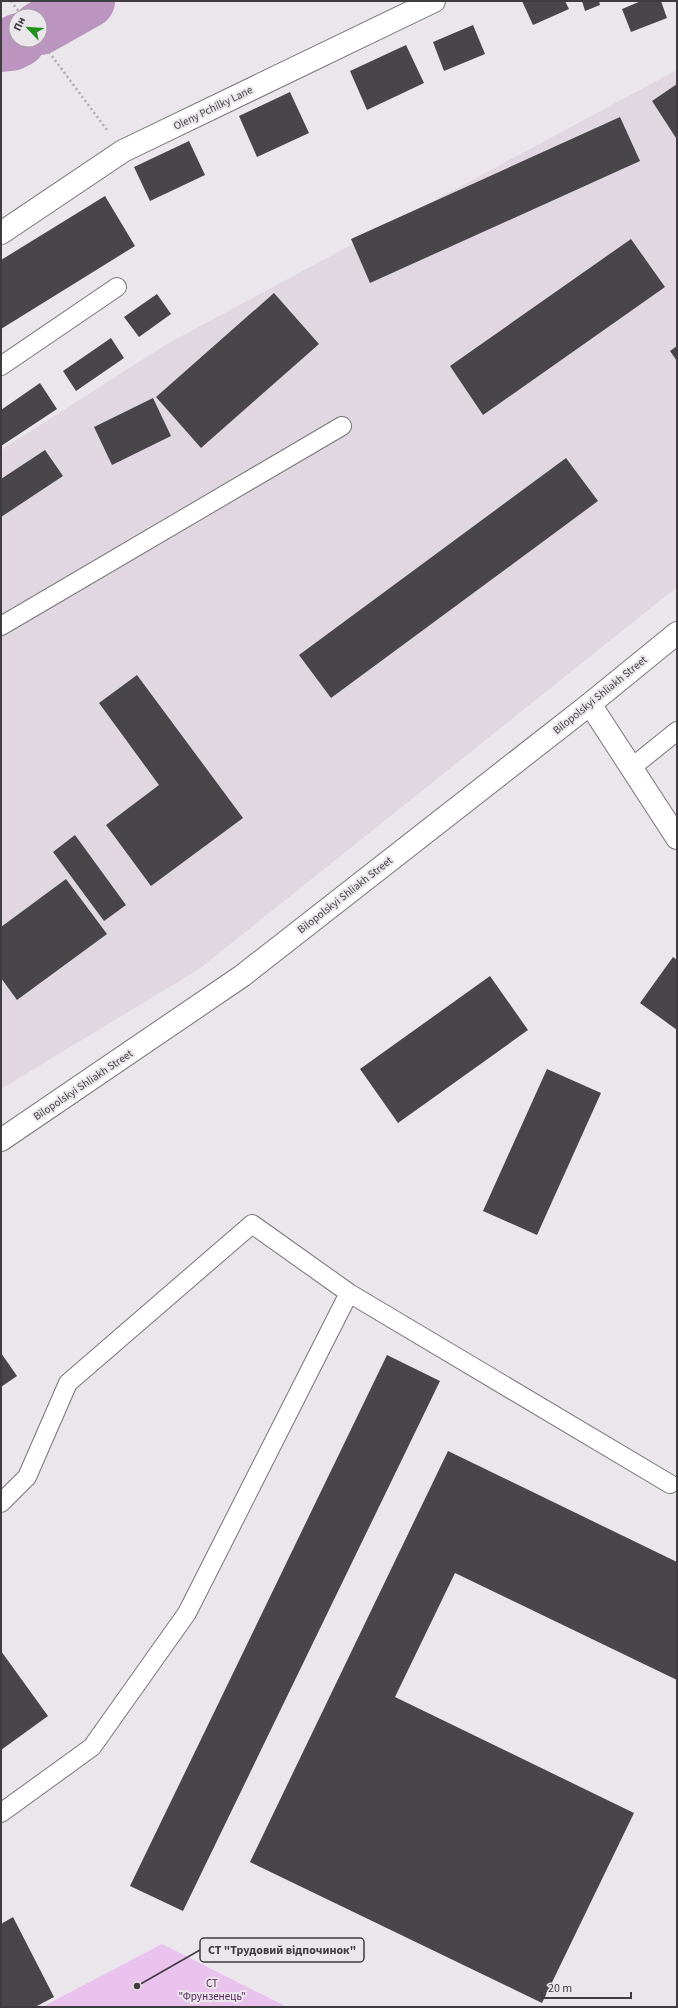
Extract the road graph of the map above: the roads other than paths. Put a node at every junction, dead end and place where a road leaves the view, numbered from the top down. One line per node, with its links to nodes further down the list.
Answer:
1 (434, 1): 2 (main road, Oleny Pchilky Lane)
2 (1, 233)
3 (117, 288): 4 (lane)
4 (1, 366)
5 (342, 426): 6 (lane)
6 (1, 626)
7 (677, 633): 8 (main road, Bilopolskyi Shliakh Street)
8 (590, 704): 10 (main road); 13 (main road, Bilopolskyi Shliakh Street)
9 (677, 731): 10 (lane)
10 (631, 768): 11 (main road)
11 (671, 817): 12 (main road)
12 (677, 838)
13 (1, 1140)
14 (349, 1293): 15 (lane); 16 (lane); 17 (lane)
15 (670, 1484)
16 (1, 1503)
17 (1, 1813)

